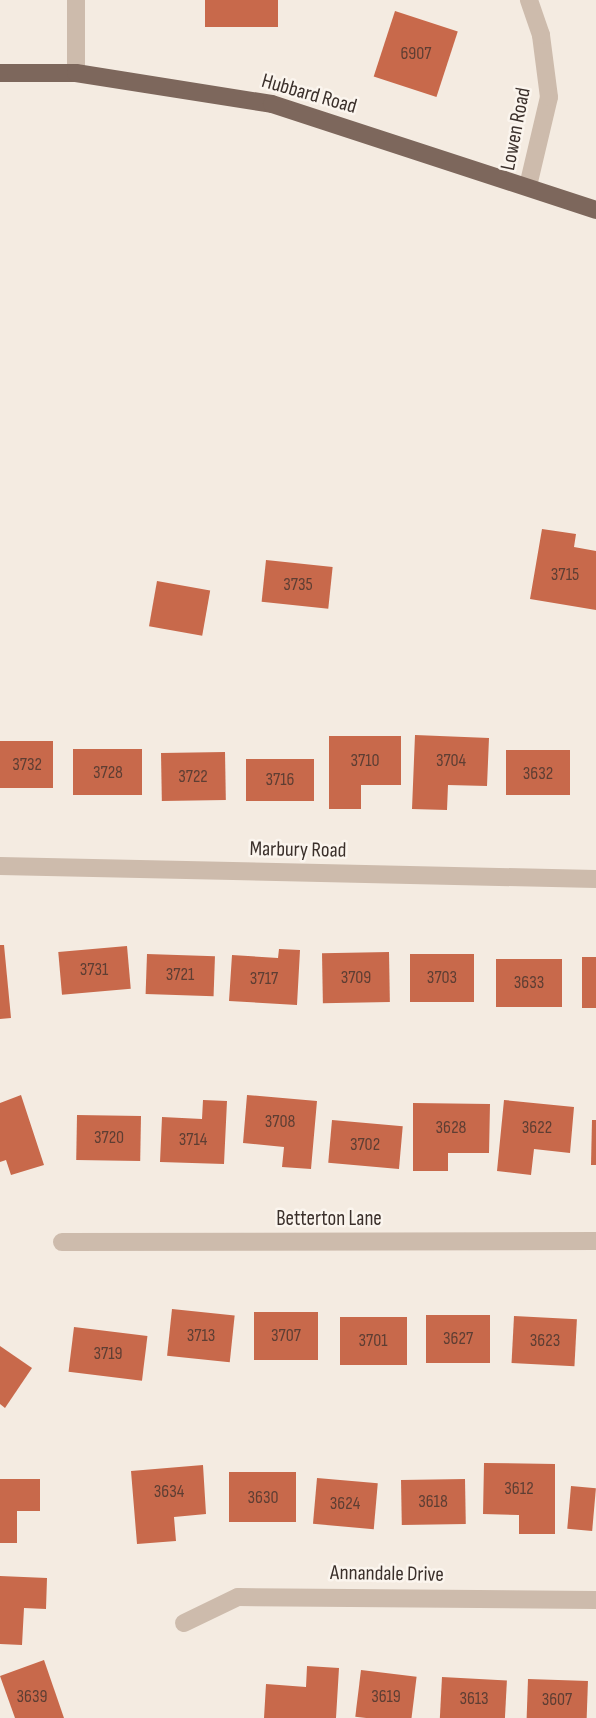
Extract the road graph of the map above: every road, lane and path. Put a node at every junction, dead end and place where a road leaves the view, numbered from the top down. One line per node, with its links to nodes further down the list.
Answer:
1 (76, 0): 4 (street)
2 (528, 0): 5 (street, Lowen Road)
3 (0, 72): 4 (main road, Hubbard Road)
4 (76, 73): 5 (main road, Hubbard Road)
5 (528, 186): 6 (main road, Hubbard Road)
6 (596, 211)
7 (0, 866): 8 (street, Marbury Road)
8 (596, 879)
9 (596, 1241): 10 (street, Betterton Lane)
10 (62, 1242)
11 (596, 1600): 12 (street, Annandale Drive)
12 (184, 1623)

